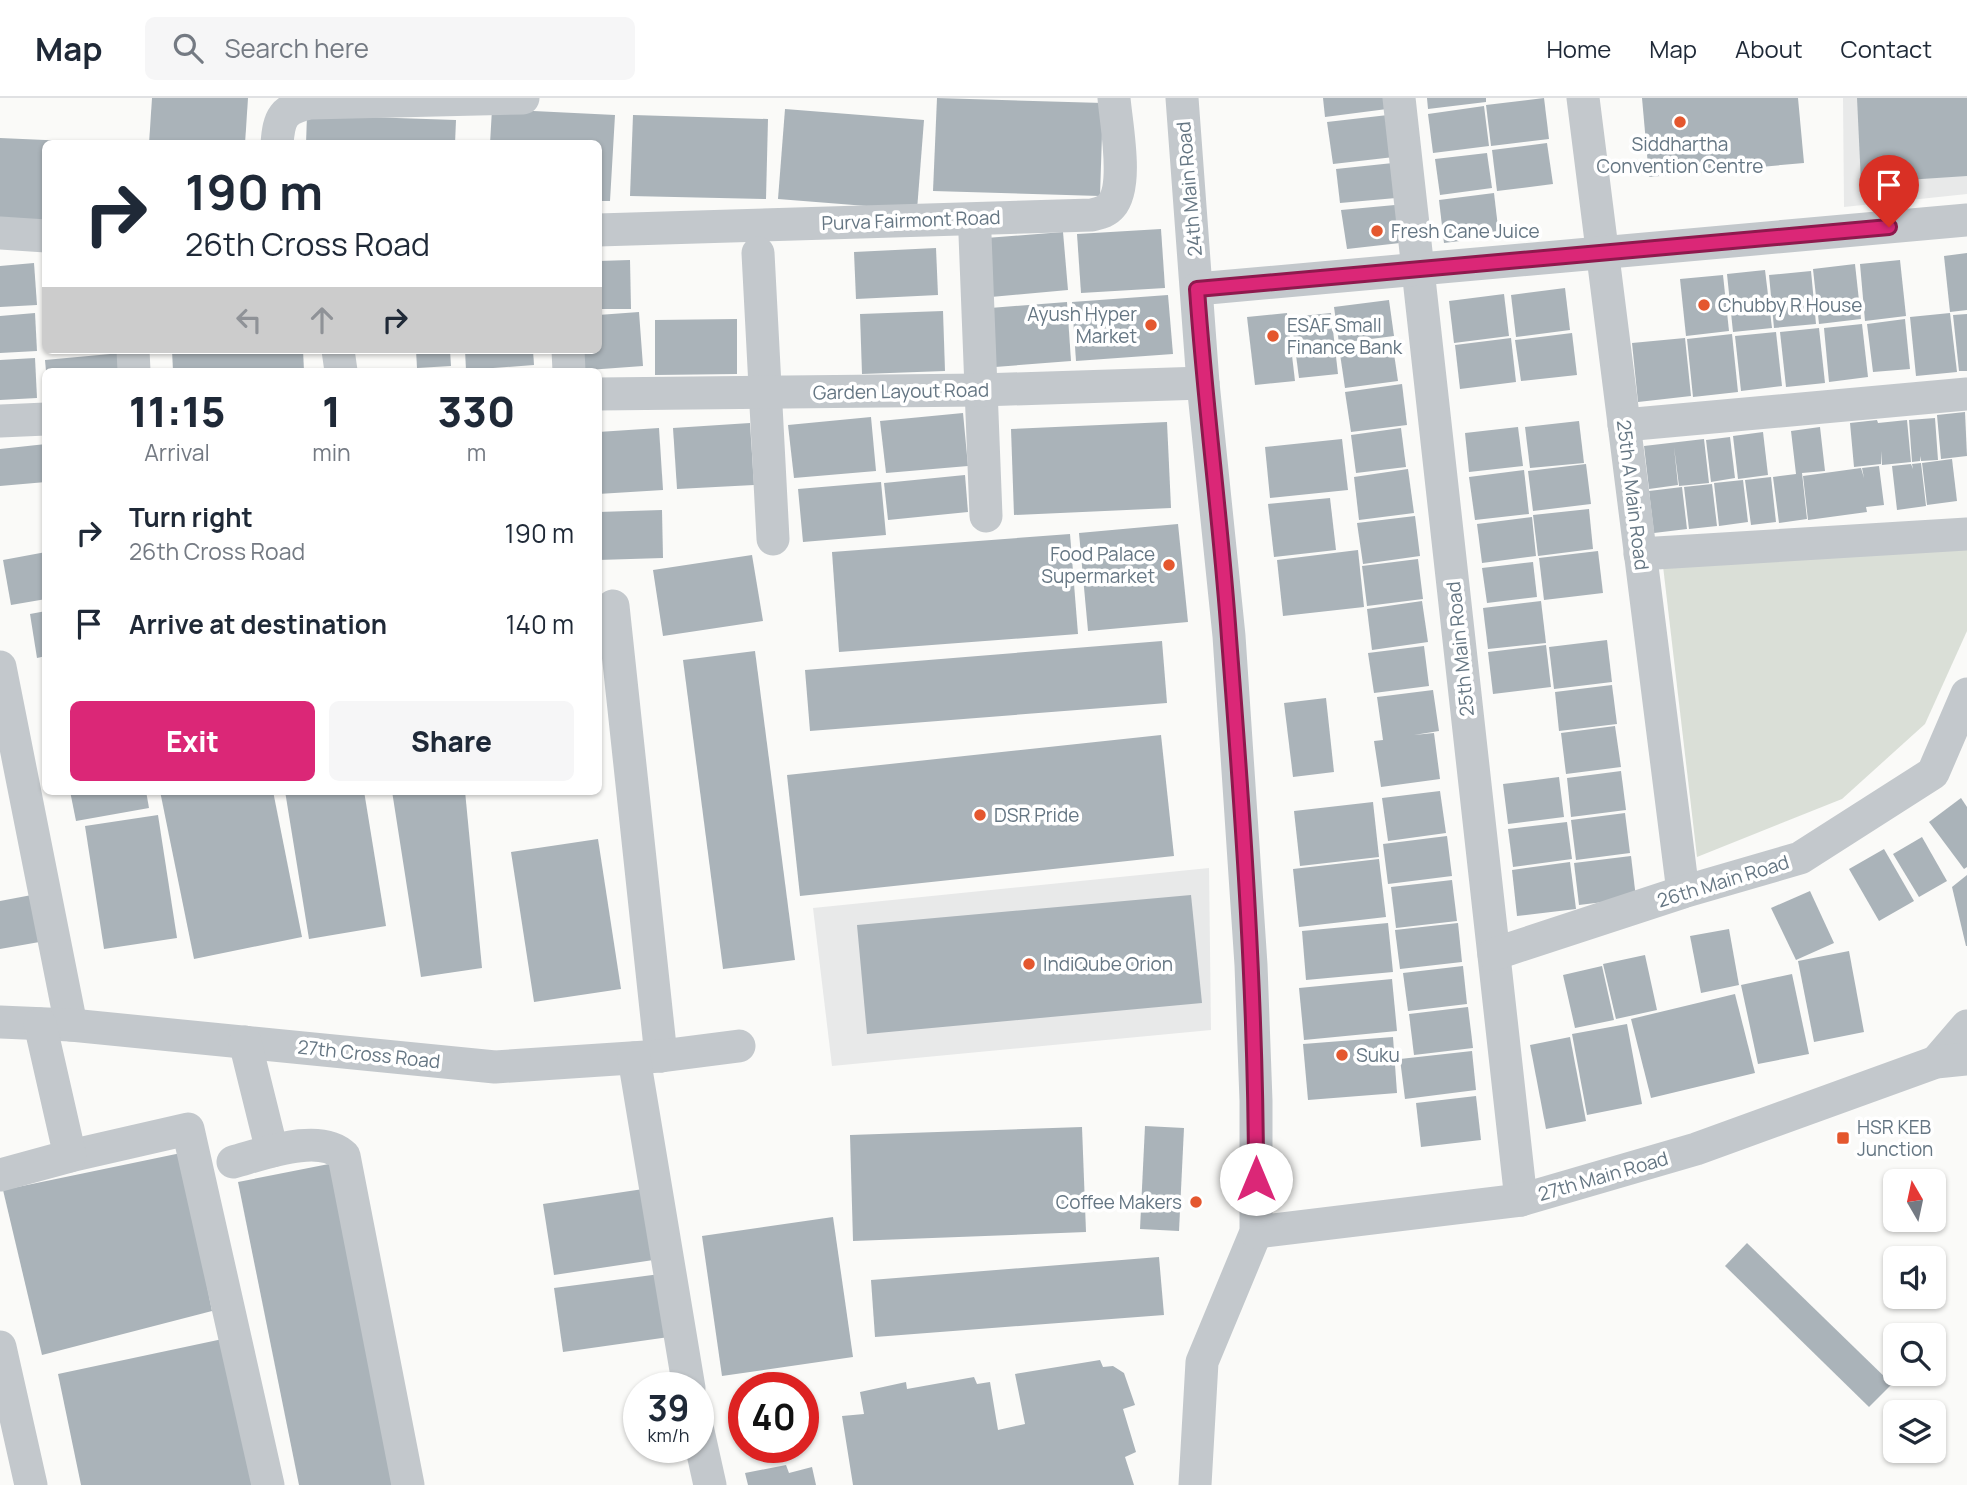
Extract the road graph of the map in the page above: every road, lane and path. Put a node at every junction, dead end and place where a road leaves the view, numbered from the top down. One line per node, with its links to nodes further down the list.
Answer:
1 (523, 98): 6 (street)
2 (1114, 98): 8 (street, Purva Fairmont Road)
3 (1182, 98): 15 (street, 24th Main Road)
4 (1399, 98): 14 (street, 25th Main Road)
5 (1583, 98): 12 (street, 25th A Main Road)
6 (277, 140)
7 (1967, 220): 12 (street)
8 (602, 230)
9 (0, 233): 11 (street)
10 (975, 235): 17 (street)
11 (42, 236)
12 (1602, 252): 14 (street); 23 (street, 25th A Main Road)
13 (758, 253): 18 (street)
14 (1418, 270): 15 (street); 32 (street, 25th Main Road)
15 (1197, 289): 16 (street, 24th Main Road)
16 (1203, 383): 17 (street, Garden Layout Road); 45 (street, 24th Main Road)
17 (981, 390): 18 (street, Garden Layout Road); 24 (street)
18 (764, 393): 19 (street, Garden Layout Road); 26 (street)
19 (602, 394)
20 (1967, 394): 23 (street)
21 (42, 419): 22 (street)
22 (0, 421)
23 (1624, 425): 27 (street, 25th A Main Road)
24 (986, 516)
25 (1967, 534): 27 (street)
26 (773, 539)
27 (1640, 554): 31 (street, 25th A Main Road)
28 (613, 606): 38 (street)
29 (0, 667): 34 (street)
30 (1967, 694): 31 (street, 26th Main Road)
31 (1683, 892): 32 (street, 26th Main Road)
32 (1494, 954): 44 (street, 25th Main Road)
33 (0, 1022): 34 (street, 27th Cross Road)
34 (55, 1025): 36 (street, 27th Cross Road); 41 (street)
35 (1967, 1026): 39 (street, 27th Main Road)
36 (245, 1042): 38 (street, 27th Cross Road); 40 (street)
37 (739, 1046): 38 (street, 27th Cross Road)
38 (648, 1057): 47 (street)
39 (1952, 1060): 44 (street, 27th Main Road)
40 (272, 1151): 42 (street); 51 (street)
41 (70, 1156): 43 (street); 50 (street)
42 (233, 1162)
43 (0, 1175)
44 (1521, 1200): 45 (street, 27th Main Road)
45 (1256, 1232): 53 (street, 24th Main Road)
46 (0, 1347): 49 (street)
47 (687, 1372)
48 (705, 1463): 52 (street)
49 (30, 1485)
50 (268, 1485)
51 (408, 1485)
52 (710, 1485)
53 (1195, 1485)

